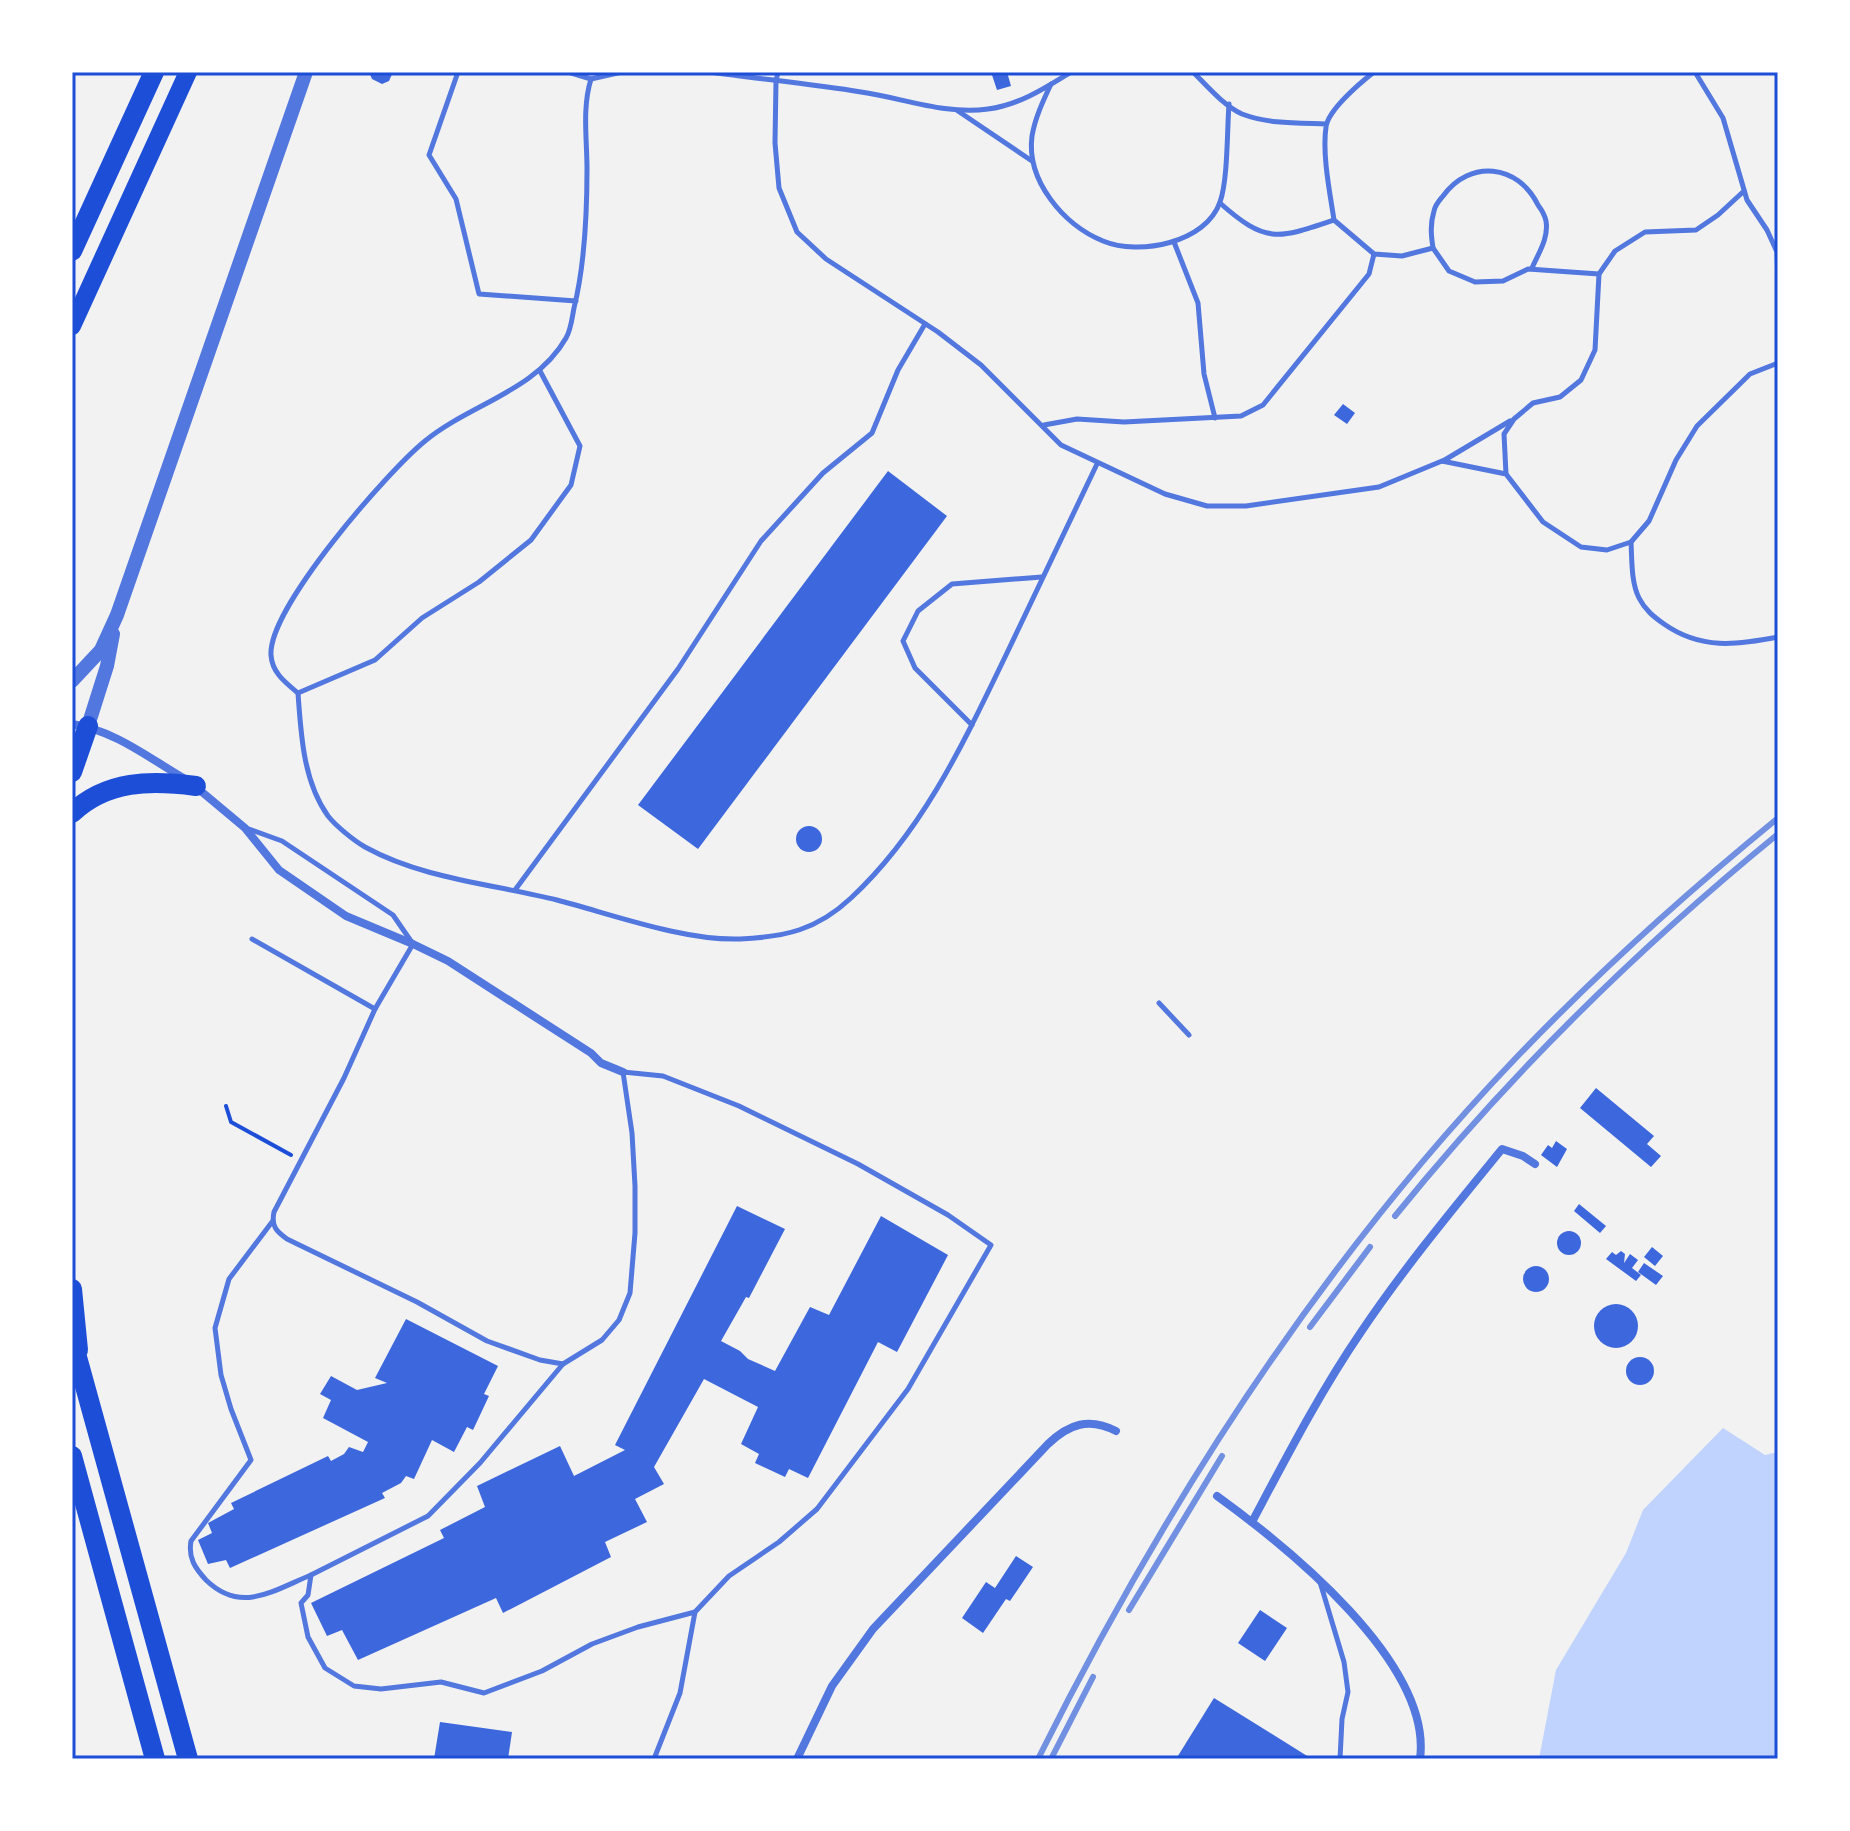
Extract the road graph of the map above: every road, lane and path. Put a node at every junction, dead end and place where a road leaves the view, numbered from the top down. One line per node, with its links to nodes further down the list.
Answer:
1 (154, 72): 26 (highway)
2 (188, 72): 33 (highway)
3 (306, 72): 44 (street)
4 (458, 72): 31 (lane)
5 (568, 72): 14 (lane)
6 (596, 72): 14 (lane)
7 (622, 72): 14 (lane)
8 (710, 72): 15 (lane)
9 (778, 72): 15 (lane)
10 (1071, 72): 16 (lane)
11 (1193, 72): 17 (lane)
12 (1374, 72): 19 (lane)
13 (1695, 72): 21 (lane)
14 (591, 79): 31 (lane)
15 (776, 81): 18 (lane); 32 (lane)
16 (1051, 84): 18 (lane); 20 (lane)
17 (1229, 104): 19 (lane); 22 (lane)
18 (958, 111): 20 (lane)
19 (1326, 124): 23 (lane)
20 (1033, 162): 24 (lane)
21 (1744, 191): 29 (lane); 30 (lane)
22 (1220, 203): 23 (lane); 24 (lane)
23 (1334, 220): 27 (lane)
24 (1174, 242): 36 (lane)
25 (1433, 248): 27 (lane); 28 (lane); 28 (lane)
26 (72, 251)
27 (1374, 254): 36 (lane)
28 (1532, 269): 29 (lane)
29 (1599, 274): 37 (lane)
30 (1778, 283)
31 (576, 301): 35 (lane)
32 (925, 324): 38 (lane); 54 (lane)
33 (72, 326)
34 (1778, 363): 42 (lane)
35 (540, 371): 47 (lane); 47 (lane)
36 (1215, 418): 38 (lane)
37 (1514, 419): 39 (lane); 41 (lane)
38 (1043, 425): 40 (lane)
39 (1442, 461): 40 (lane); 41 (lane)
40 (1097, 464): 43 (lane)
41 (1506, 474): 42 (lane)
42 (1631, 542): 45 (lane)
43 (1043, 577): 49 (lane); 49 (lane)
44 (117, 615): 46 (street); 48 (street)
45 (1778, 637)
46 (72, 681)
47 (298, 693): 54 (lane)
48 (80, 725): 50 (highway); 51 (street)
49 (972, 725): 54 (lane)
50 (72, 772)
51 (196, 786): 52 (highway); 53 (street)
52 (72, 813)
53 (245, 828): 56 (lane); 56 (street)
54 (515, 890)
55 (252, 939): 58 (lane)
56 (413, 944): 58 (lane); 60 (street)
57 (1159, 1003): 59 (lane)
58 (375, 1009): 62 (lane)
59 (1189, 1035)
60 (623, 1072): 67 (lane); 75 (lane)
61 (226, 1106): 62 (path)
62 (300, 1160): 64 (lane)
63 (1535, 1164): 72 (street)
64 (272, 1222): 67 (lane); 73 (lane)
65 (72, 1289): 68 (highway)
66 (72, 1339): 68 (highway)
67 (563, 1364): 73 (lane)
68 (79, 1366): 79 (highway)
69 (1116, 1431): 81 (street)
70 (72, 1456): 76 (highway)
71 (1217, 1496): 72 (street)
72 (1252, 1522): 74 (street)
73 (311, 1575): 75 (lane)
74 (1320, 1581): 82 (lane); 83 (street)
75 (695, 1612): 80 (lane)
76 (133, 1676): 77 (highway); 78 (highway)
77 (140, 1759)
78 (155, 1759)
79 (188, 1759)
80 (654, 1759)
81 (797, 1759)
82 (1340, 1759)
83 (1420, 1759)

